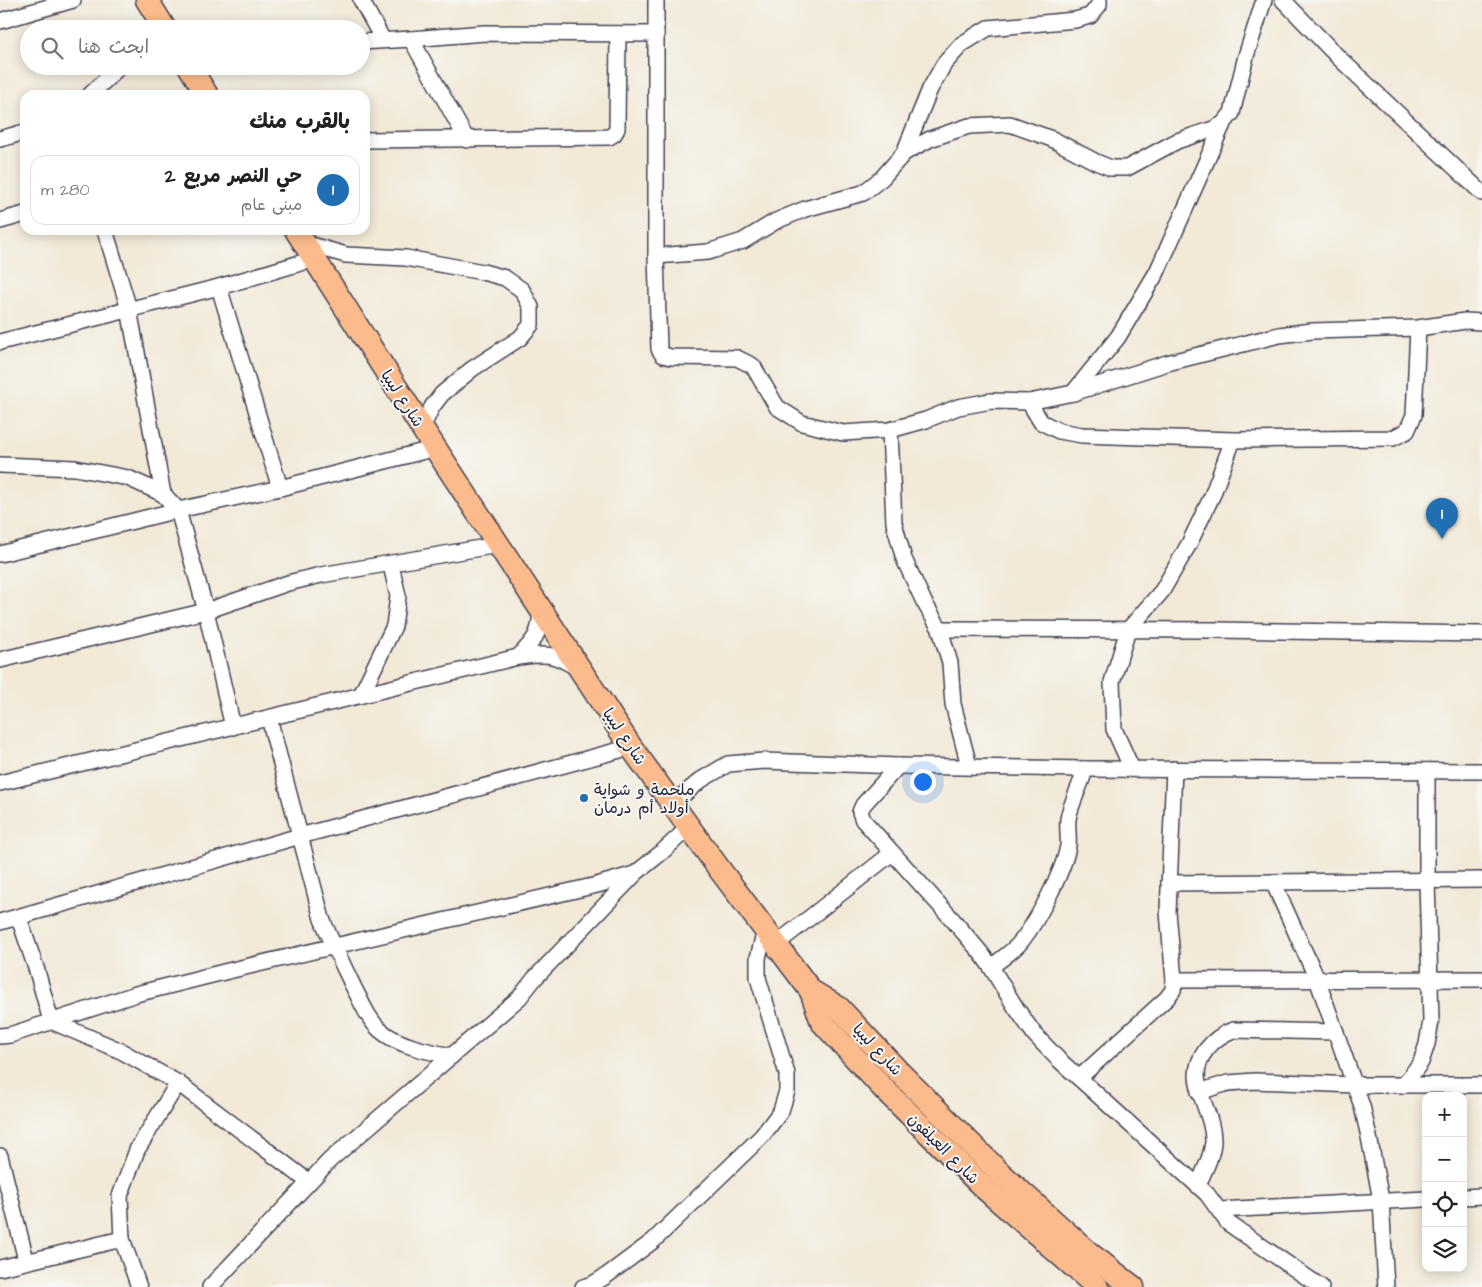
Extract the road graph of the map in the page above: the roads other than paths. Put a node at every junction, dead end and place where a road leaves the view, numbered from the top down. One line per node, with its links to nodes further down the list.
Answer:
1 (73, 0): 9 (street)
2 (147, 0): 8 (highway)
3 (360, 0): 12 (street)
4 (656, 0): 11 (street)
5 (1098, 0): 24 (street)
6 (1264, 0): 19 (street)
7 (1284, 0): 25 (street)
8 (158, 20)
9 (0, 22)
10 (618, 34): 11 (street); 13 (street); 23 (street)
11 (656, 34): 30 (street)
12 (383, 40): 13 (street); 14 (street)
13 (411, 40): 23 (street)
14 (370, 41)
15 (111, 75): 17 (street)
16 (195, 75): 18 (highway)
17 (95, 90)
18 (204, 90)
19 (1223, 124): 24 (street); 36 (street)
20 (20, 133): 21 (street)
21 (0, 139)
22 (370, 140): 23 (street)
23 (467, 140)
24 (904, 153): 30 (street)
25 (1482, 193)
26 (20, 216): 27 (street)
27 (0, 222)
28 (107, 235): 32 (street)
29 (305, 244): 31 (street); 38 (highway, شارع ليبيا); 38 (street)
30 (656, 256): 39 (street)
31 (219, 287): 32 (street); 43 (street)
32 (129, 309): 35 (street); 44 (street)
33 (1482, 322): 34 (street)
34 (1418, 328): 36 (street); 40 (street)
35 (0, 342)
36 (1073, 393): 37 (street)
37 (1029, 402): 39 (street); 40 (street)
38 (422, 428): 41 (highway, شارع ليبيا)
39 (890, 430): 51 (street)
40 (1233, 440): 52 (street)
41 (436, 448): 43 (street); 46 (highway, شارع ليبيا)
42 (0, 465): 44 (street)
43 (280, 488): 45 (street)
44 (163, 494): 45 (street)
45 (178, 510): 47 (street); 50 (street)
46 (498, 545): 48 (street); 49 (highway, شارع ليبيا)
47 (0, 554)
48 (390, 564): 50 (street); 57 (street)
49 (540, 607): 54 (street); 56 (highway, شارع ليبيا)
50 (206, 611): 55 (street); 59 (street)
51 (940, 629): 52 (street); 62 (street)
52 (1128, 630): 53 (street); 64 (street)
53 (1482, 634)
54 (518, 657): 56 (street); 57 (street)
55 (0, 660)
56 (582, 671): 60 (highway, شارع ليبيا)
57 (361, 695): 58 (street)
58 (269, 718): 59 (street); 71 (street)
59 (234, 727): 68 (street)
60 (631, 747): 69 (highway, شارع ليبيا); 71 (street)
61 (898, 766): 62 (street); 69 (street); 72 (street)
62 (969, 766): 63 (street)
63 (1085, 768): 64 (street); 82 (street)
64 (1132, 769): 65 (street)
65 (1174, 769): 67 (street); 77 (street)
66 (1482, 771): 67 (street)
67 (1427, 772): 76 (street)
68 (0, 783)
69 (672, 804): 70 (highway, شارع ليبيا)
70 (689, 827): 73 (street); 80 (highway, شارع ليبيا)
71 (300, 836): 78 (street); 81 (street)
72 (892, 853): 80 (street); 82 (street)
73 (636, 874): 81 (street); 92 (street)
74 (1482, 880): 76 (street)
75 (1273, 882): 76 (street); 77 (street); 83 (street)
76 (1427, 882): 84 (street)
77 (1169, 883): 86 (street)
78 (18, 918): 79 (street); 88 (street)
79 (0, 922)
80 (770, 937): 87 (highway, شارع ليبيا); 112 (street)
81 (334, 947): 88 (street); 92 (street)
82 (991, 967): 93 (street)
83 (1316, 979): 84 (street); 86 (street); 89 (street)
84 (1430, 979): 85 (street); 97 (street)
85 (1482, 979)
86 (1174, 980): 93 (street)
87 (811, 992): 113 (highway, شارع العيلفون); 114 (highway, شارع ليبيا)
88 (51, 1021): 90 (street); 94 (street)
89 (1336, 1032): 96 (street); 98 (street)
90 (5, 1035): 91 (street)
91 (0, 1050)
92 (452, 1056): 100 (street)
93 (1078, 1078): 101 (street)
94 (178, 1082): 100 (street); 107 (street)
95 (1482, 1084): 97 (street)
96 (1355, 1085): 97 (street); 98 (street); 105 (street)
97 (1404, 1085)
98 (1199, 1092): 101 (street)
99 (0, 1156): 108 (street)
100 (309, 1182): 111 (street)
101 (1198, 1185): 106 (street)
102 (1482, 1196): 103 (street)
103 (1467, 1197)
104 (1422, 1198): 105 (street)
105 (1381, 1200): 106 (street); 116 (street)
106 (1219, 1210): 115 (street)
107 (122, 1239): 108 (street); 110 (street)
108 (26, 1260): 109 (street)
109 (0, 1268)
110 (138, 1287)
111 (210, 1287)
112 (583, 1287)
113 (1097, 1287)
114 (1132, 1287)
115 (1321, 1287)
116 (1386, 1287)

